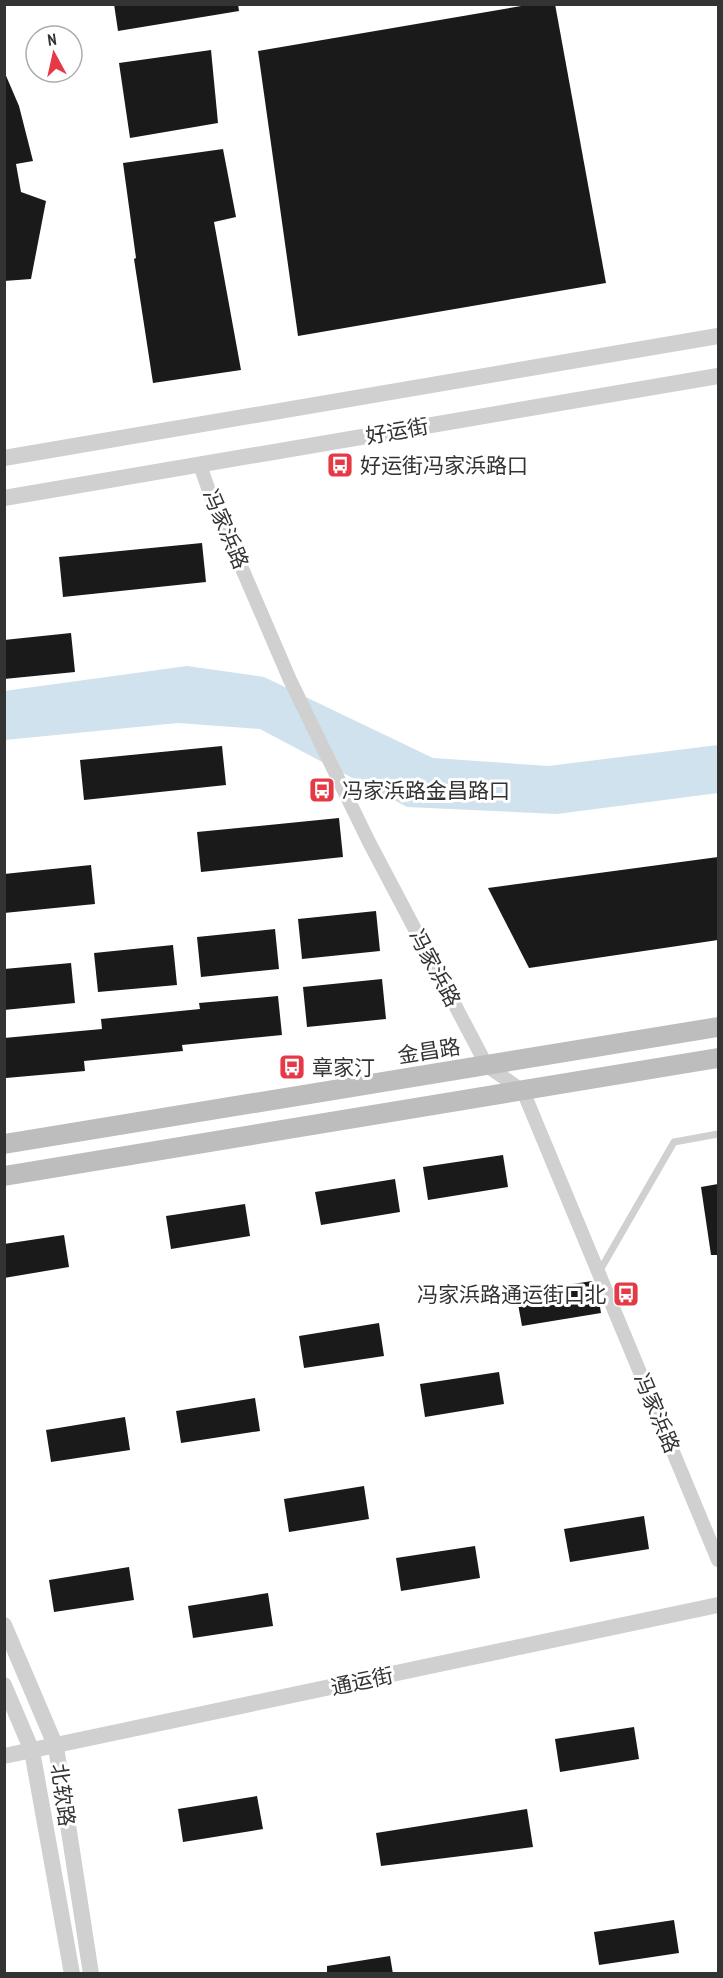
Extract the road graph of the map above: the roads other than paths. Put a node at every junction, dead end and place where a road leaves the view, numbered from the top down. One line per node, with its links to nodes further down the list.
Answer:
1 (718, 336): 3 (street, 好运街)
2 (718, 376): 4 (street, 好运街)
3 (4, 458)
4 (200, 465): 5 (street, 好运街); 8 (street, 冯家浜路)
5 (4, 498)
6 (718, 1027): 8 (main road, 金昌路)
7 (718, 1059): 9 (main road)
8 (487, 1066): 9 (street, 冯家浜路); 11 (main road, 金昌路)
9 (523, 1091): 12 (main road); 13 (street, 冯家浜路)
10 (718, 1134): 13 (lane)
11 (4, 1144)
12 (4, 1176)
13 (599, 1272): 14 (street, 冯家浜路)
14 (718, 1560)
15 (718, 1605): 18 (street, 通运街)
16 (4, 1626): 18 (street, 北软路)
17 (4, 1685): 19 (street, 北软路)
18 (56, 1747): 19 (street, 通运街); 22 (street, 北软路)
19 (32, 1751): 20 (street, 通运街); 21 (street, 北软路)
20 (4, 1756)
21 (72, 1974)
22 (92, 1974)

